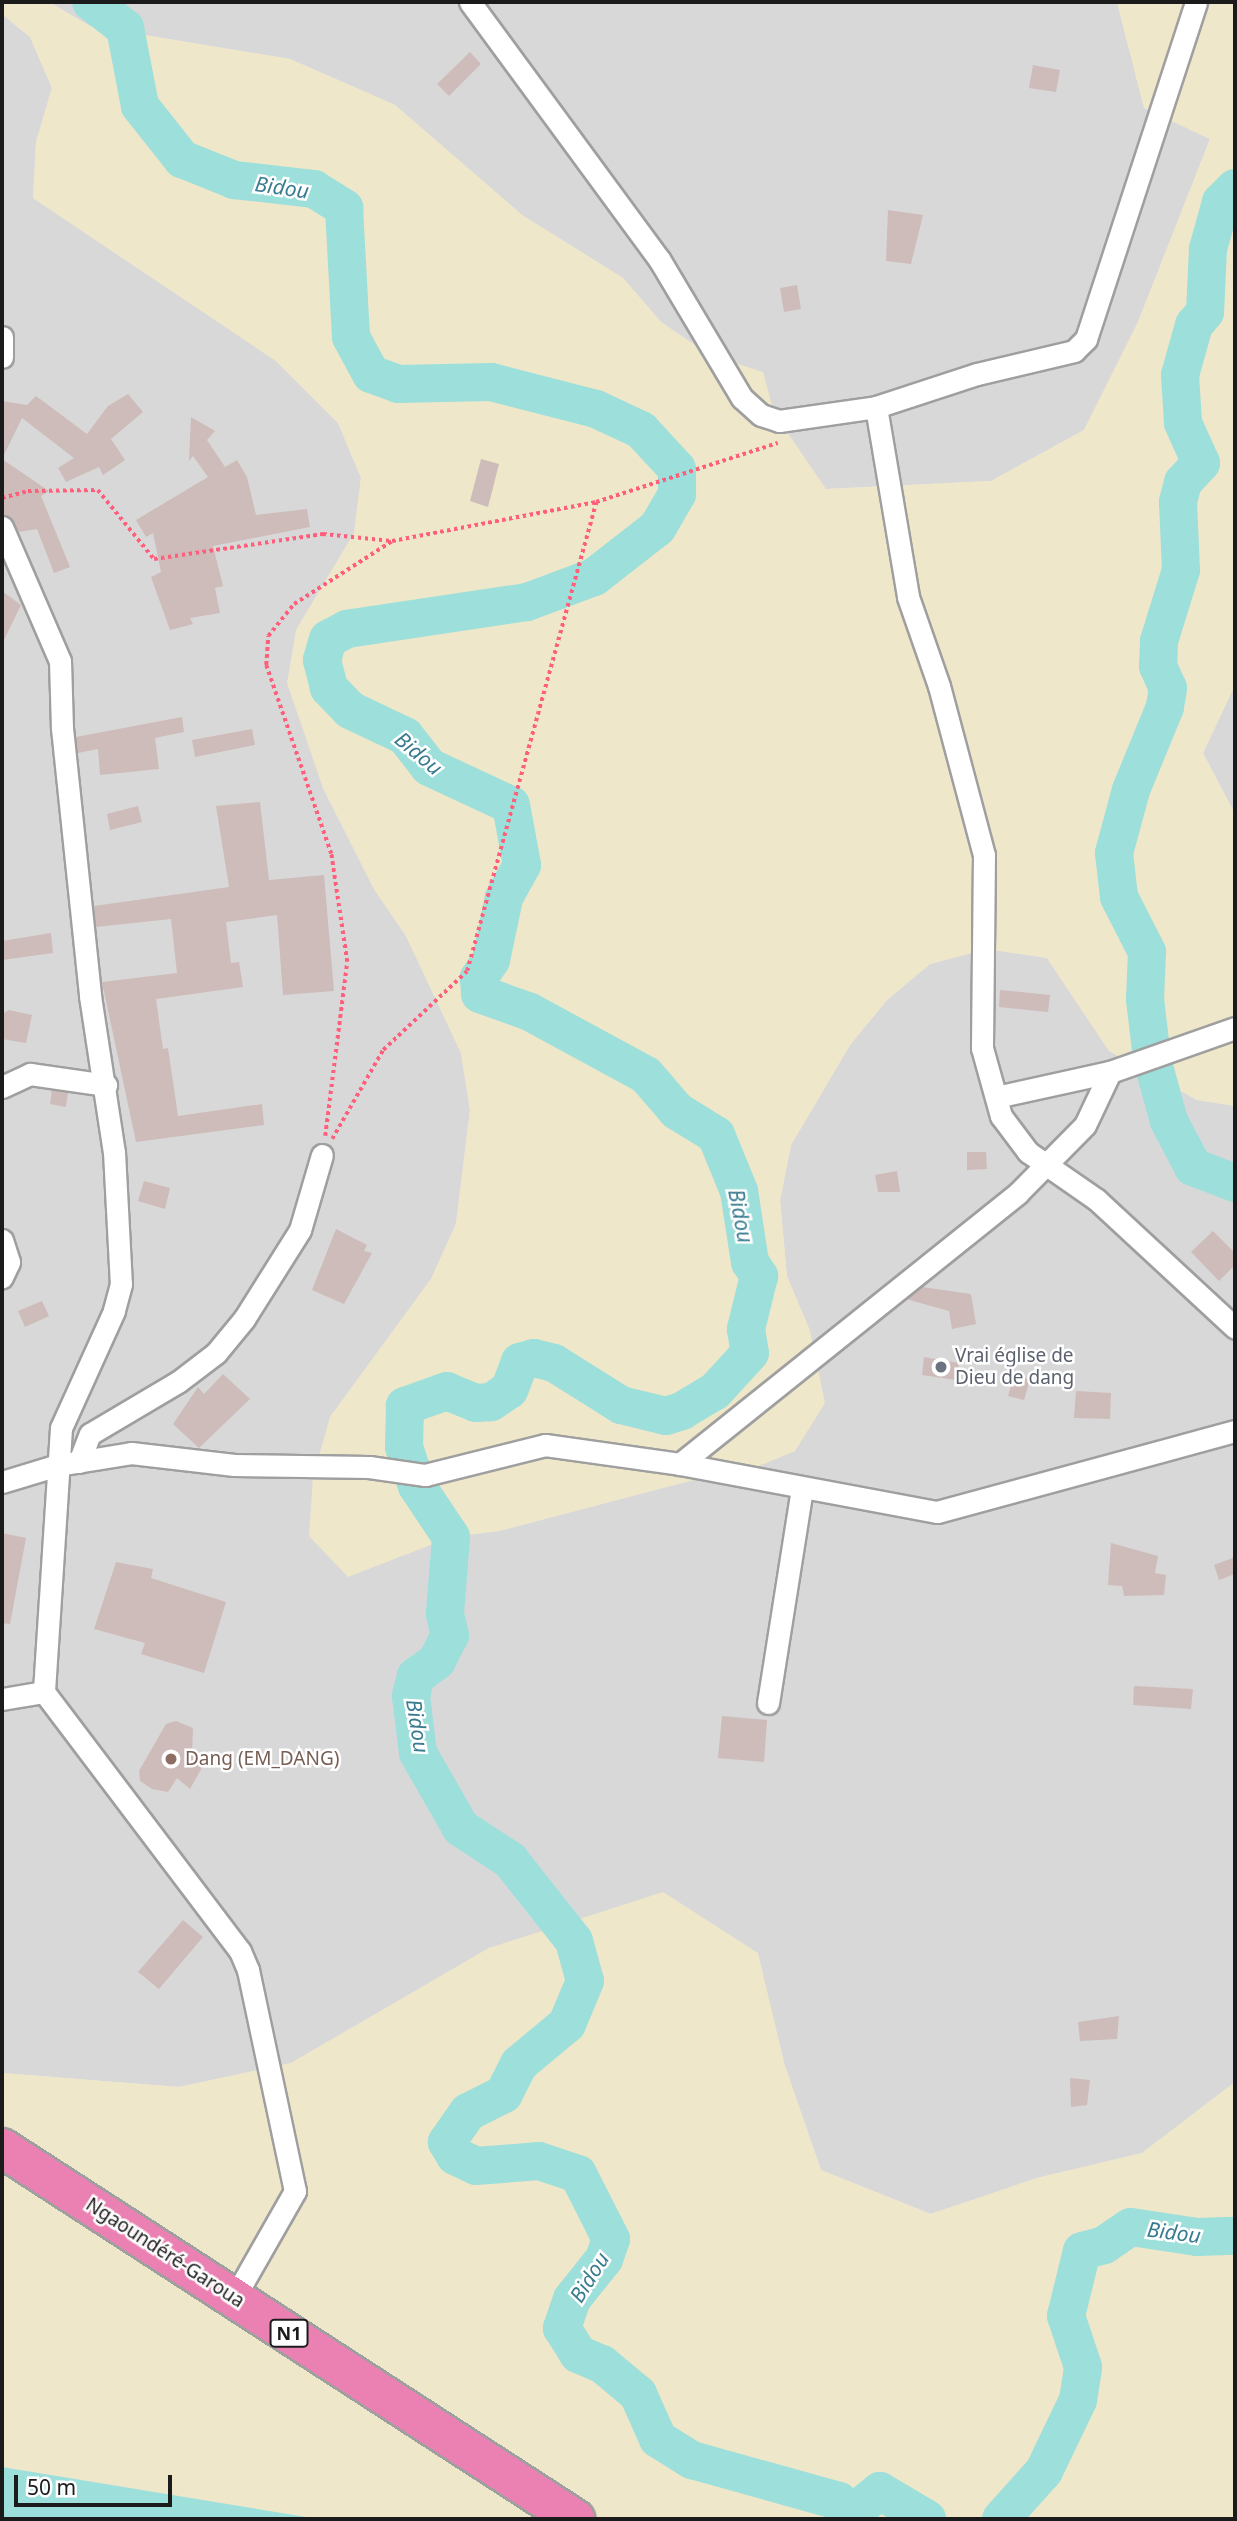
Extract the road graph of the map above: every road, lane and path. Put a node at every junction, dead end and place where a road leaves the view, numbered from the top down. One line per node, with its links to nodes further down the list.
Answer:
1 (470, 2): 5 (street)
2 (1196, 2): 5 (street)
3 (2, 337): 4 (street)
4 (2, 358)
5 (876, 407): 15 (street)
6 (791, 439): 8 (path)
7 (2, 498): 10 (path)
8 (596, 502): 10 (path); 16 (path)
9 (2, 527): 13 (street)
10 (392, 541): 16 (path)
11 (1235, 1028): 12 (street)
12 (1110, 1072): 15 (street); 17 (street)
13 (106, 1085): 14 (street); 24 (street)
14 (2, 1087)
15 (996, 1097): 17 (street)
16 (322, 1155): 22 (street)
17 (1045, 1167): 20 (street); 23 (street)
18 (2, 1240): 19 (street)
19 (2, 1277)
20 (1235, 1328)
21 (1235, 1431): 26 (street)
22 (79, 1462): 23 (street); 24 (street)
23 (680, 1464): 26 (street)
24 (58, 1465): 25 (street); 27 (street)
25 (2, 1482)
26 (802, 1489): 29 (street)
27 (44, 1692): 28 (street); 31 (street)
28 (2, 1699)
29 (768, 1703)
30 (2, 2148): 31 (highway, Ngaoundéré-Garoua / N1)
31 (234, 2298): 32 (highway, Ngaoundéré-Garoua / N1)
32 (575, 2519)

